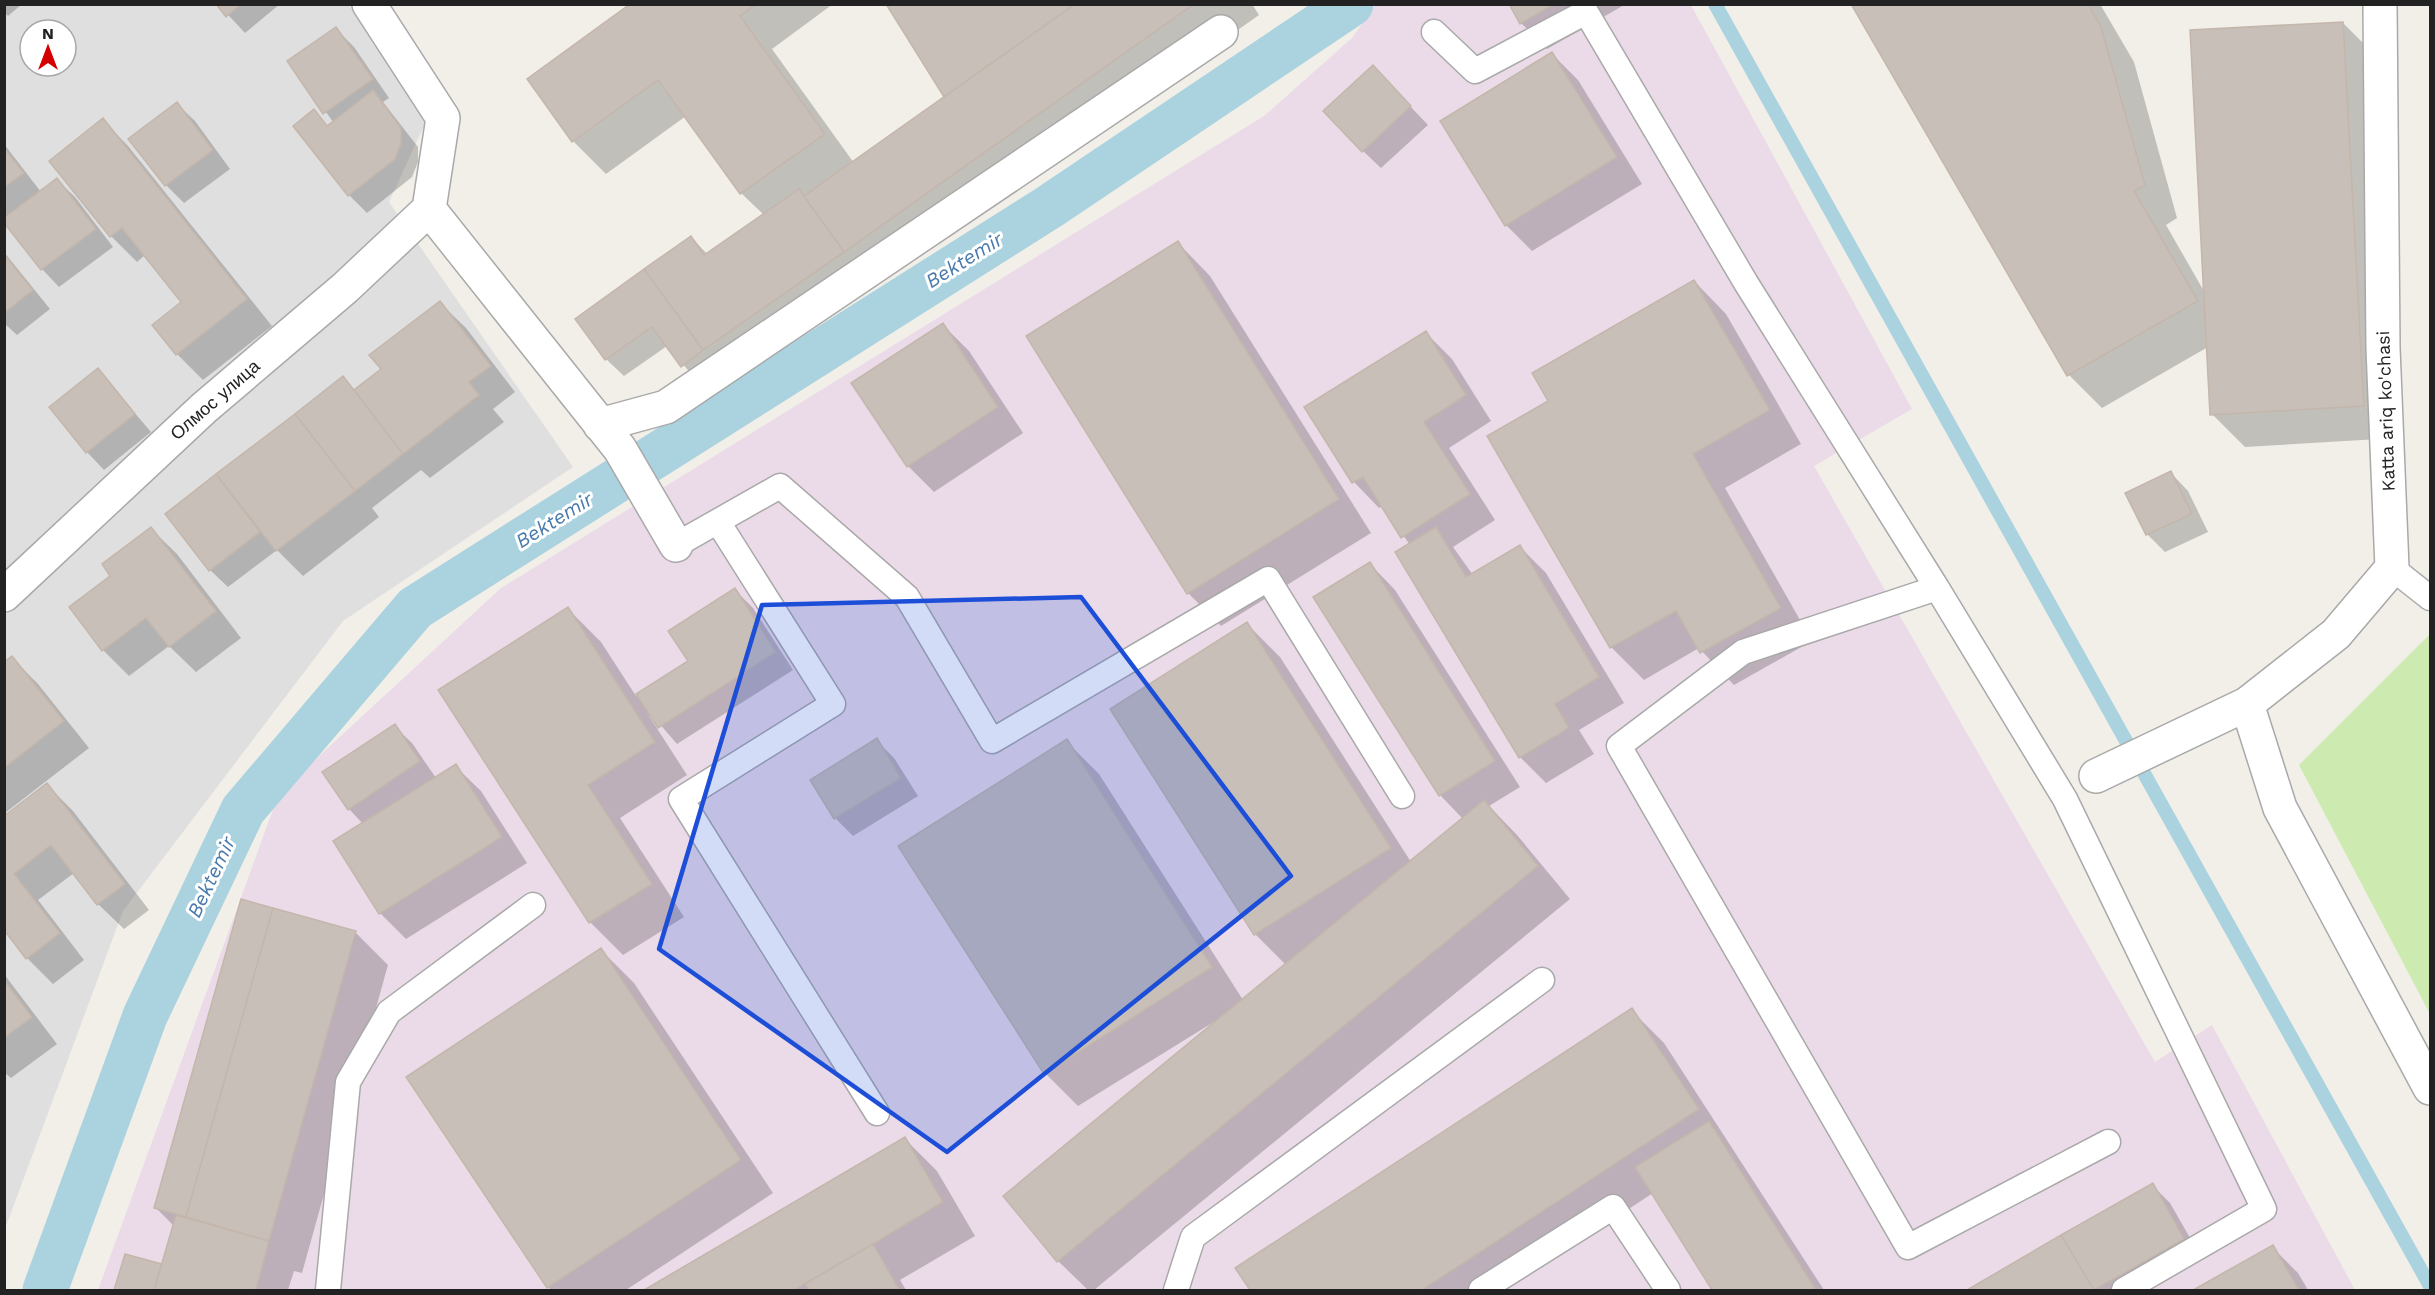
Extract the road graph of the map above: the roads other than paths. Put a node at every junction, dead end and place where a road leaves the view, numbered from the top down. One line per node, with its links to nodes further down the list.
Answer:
1 (369, 4): 5 (street)
2 (2380, 4): 9 (street, Katta ariq ko'chasi)
3 (1221, 32): 6 (street)
4 (1434, 32): 11 (lane)
5 (429, 210): 6 (street); 10 (street, Олмос улица)
6 (610, 437): 8 (street)
7 (718, 522): 8 (lane); 15 (lane); 20 (lane)
8 (676, 546)
9 (2392, 568): 12 (lane); 13 (street)
10 (10, 578)
11 (1936, 588): 16 (lane); 21 (lane)
12 (2430, 598)
13 (2247, 704): 14 (street); 19 (street)
14 (2096, 776): 16 (lane)
15 (1402, 796)
16 (2065, 799): 26 (lane)
17 (532, 905): 22 (lane)
18 (1542, 980): 23 (lane)
19 (2430, 1088)
20 (877, 1113)
21 (2108, 1142)
22 (328, 1290)
23 (1176, 1290)
24 (1482, 1290): 25 (lane)
25 (1668, 1290)
26 (2124, 1290)

